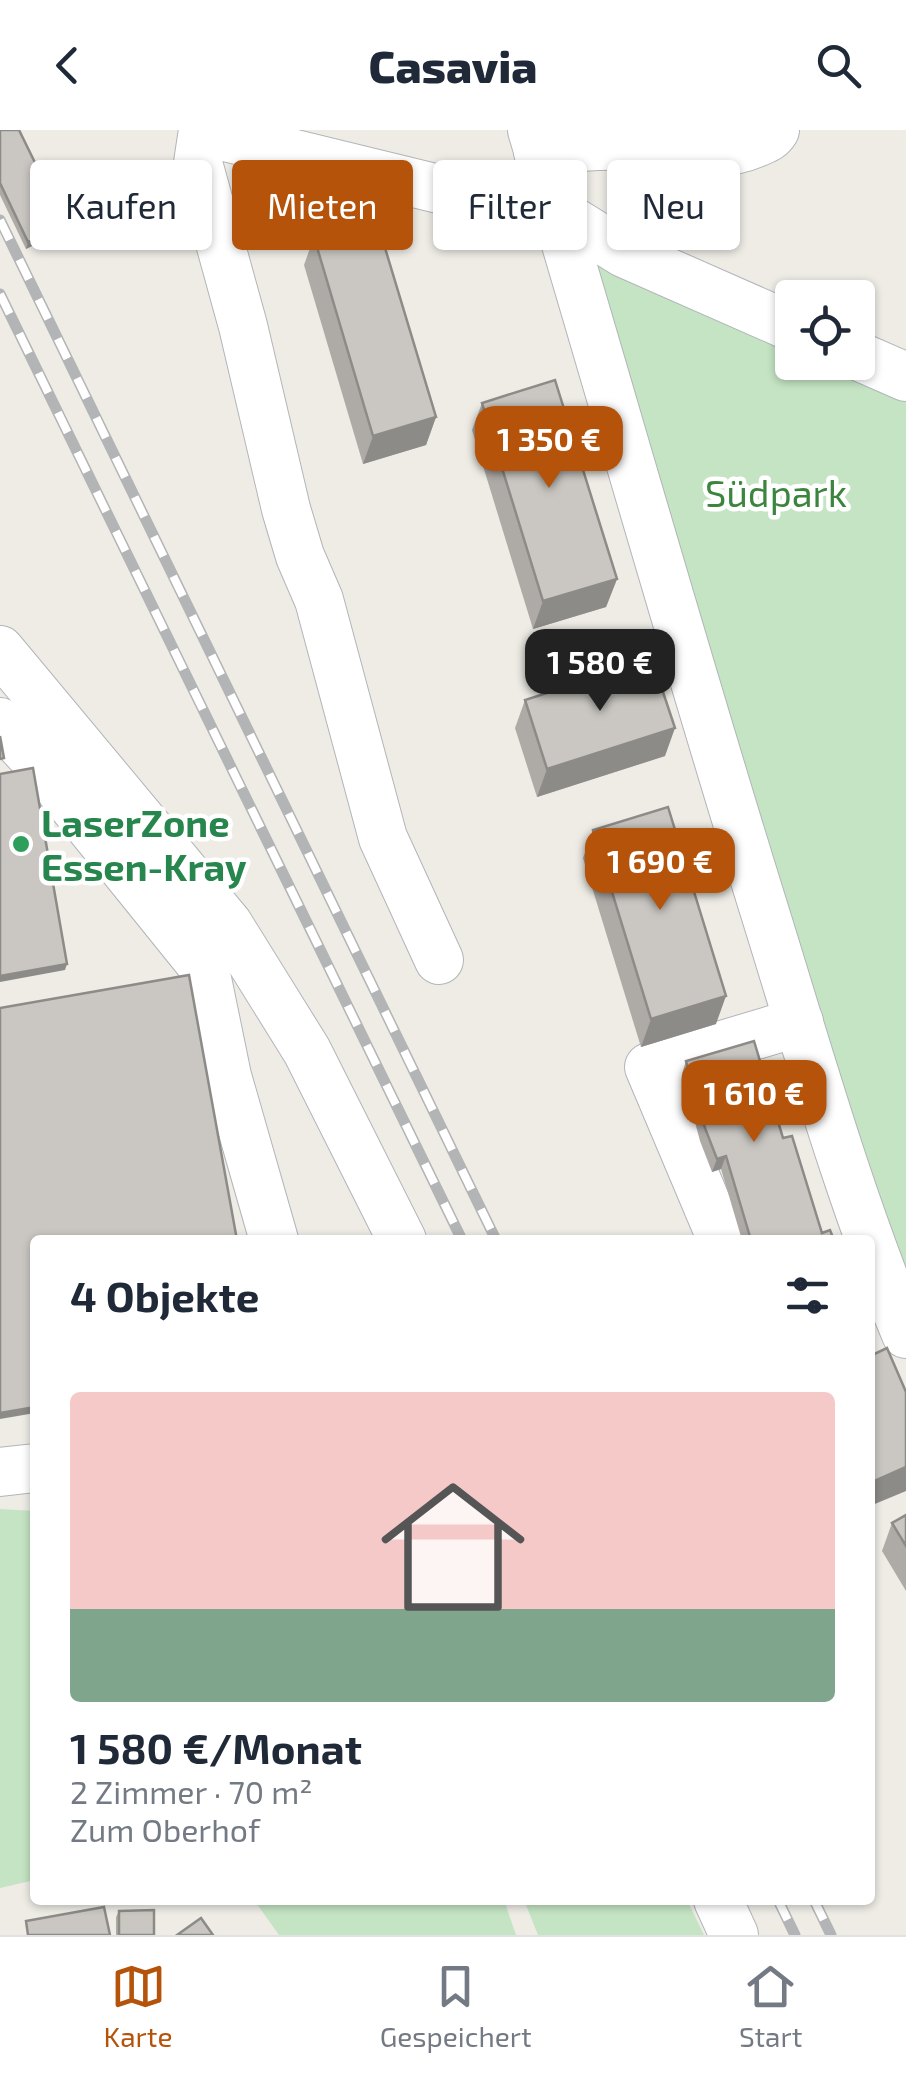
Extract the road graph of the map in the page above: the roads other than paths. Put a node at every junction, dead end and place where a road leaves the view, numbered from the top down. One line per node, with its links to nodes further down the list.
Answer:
1 (206, 130): 4 (street); 12 (street)
2 (775, 130): 3 (street)
3 (535, 141)
4 (433, 188)
5 (587, 229): 7 (street)
6 (568, 250): 13 (street)
7 (775, 319)
8 (875, 363): 9 (street)
9 (906, 377)
10 (0, 650): 15 (street)
11 (0, 722): 14 (street)
12 (439, 960)
13 (799, 1022): 16 (street); 17 (street)
14 (273, 1235)
15 (400, 1235)
16 (720, 1235)
17 (870, 1235)
18 (875, 1249): 19 (street)
19 (906, 1334)
20 (30, 1469): 21 (street)
21 (0, 1472)
22 (720, 1905): 23 (street)
23 (734, 1935)

